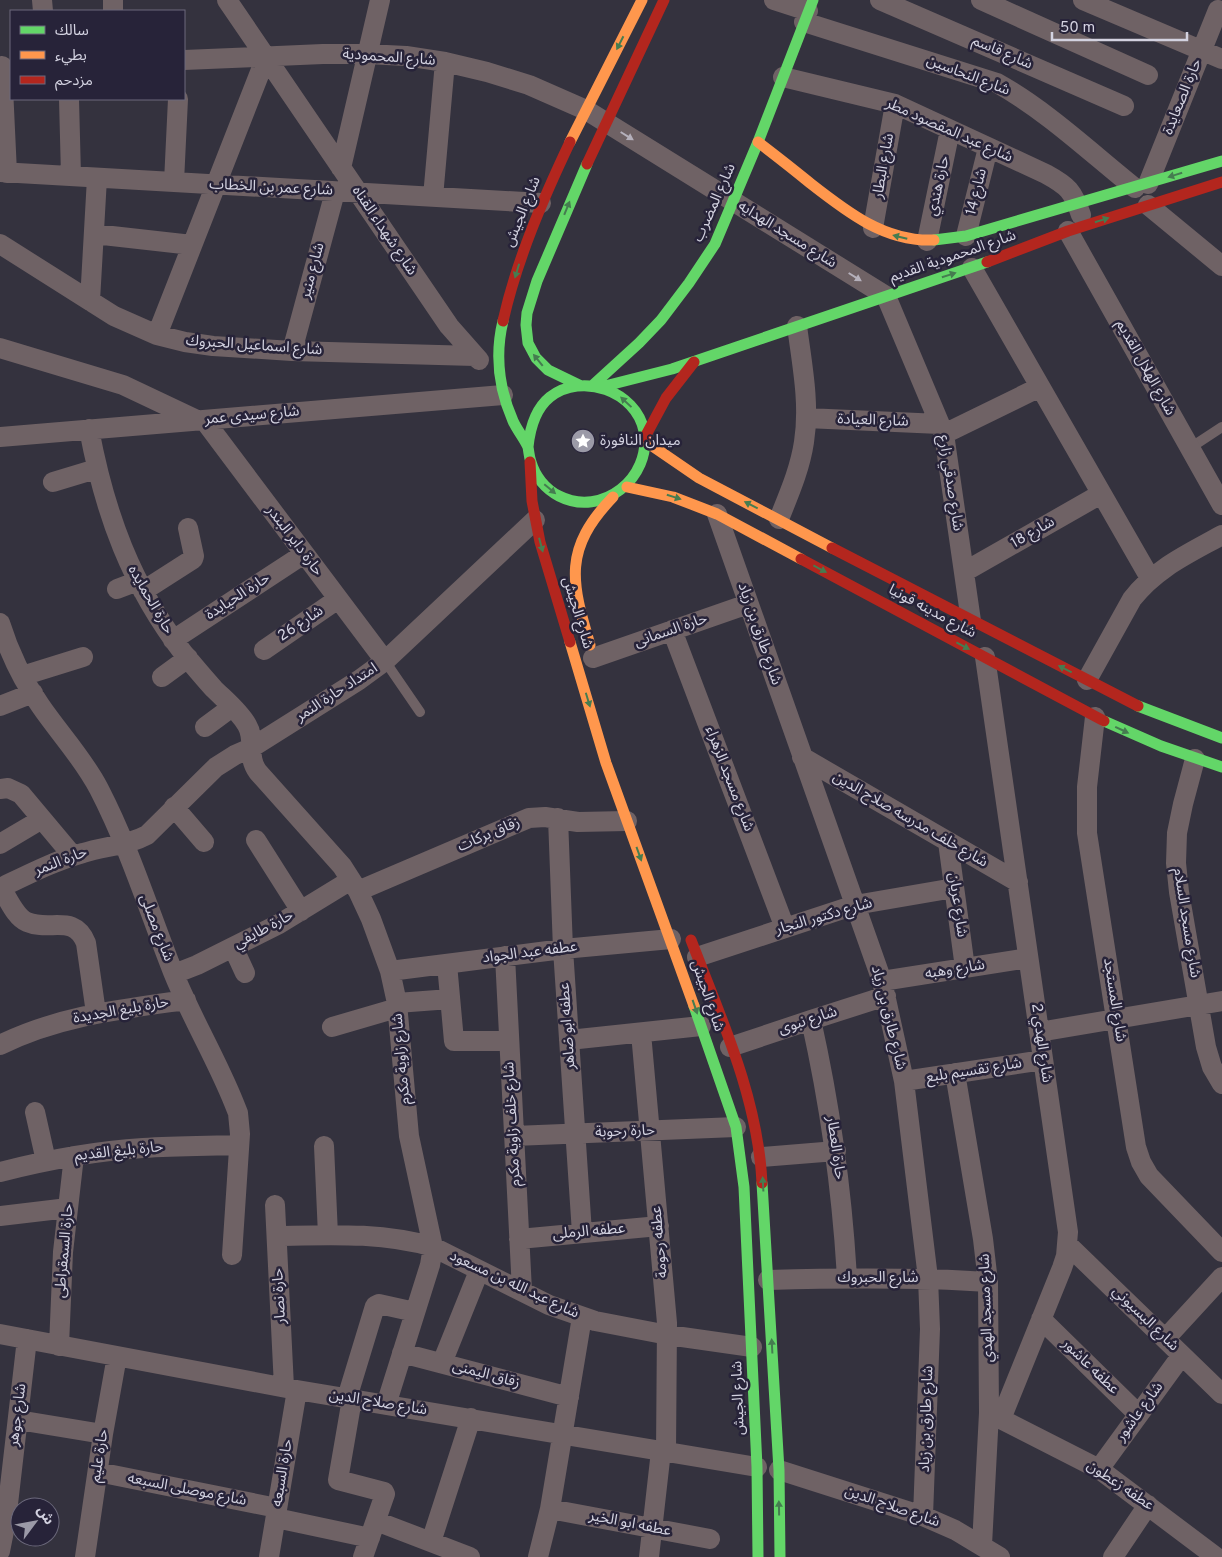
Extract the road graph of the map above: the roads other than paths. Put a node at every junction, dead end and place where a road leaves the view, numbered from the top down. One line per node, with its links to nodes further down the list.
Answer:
1 (227, 0): 13 (street, شارع شهداء القناه)
2 (380, 0): 12 (street)
3 (642, 0): 24 (main road, شارع الجيش, one-way to 24)
4 (664, 0): 25 (main road)
5 (774, 0): 10 (street, شارع النحاسين)
6 (880, 0): 23 (street, شارع قاسم)
7 (981, 0): 18 (street)
8 (1083, 0): 11 (street)
9 (1218, 10): 11 (street, حارة الصعايدة)
10 (808, 11): 19 (main road, شارع المضرب); 37 (street, شارع النحاسين)
11 (1202, 51): 14 (street); 37 (street, حارة الصعايدة)
12 (367, 54): 13 (street, شارع المحمودية); 16 (street, شارع المحمودية); 30 (street)
13 (266, 57): 15 (street, شارع المحمودية); 30 (street, شارع شهداء القناه); 36 (street)
14 (1222, 59)
15 (185, 60)
16 (445, 62): 24 (street, شارع المحمودية); 40 (street)
17 (4, 66): 31 (street)
18 (1148, 75)
19 (783, 76): 22 (street, شارع عبد المقصود مطر); 27 (main road, شارع المضرب)
20 (69, 100): 32 (street)
21 (178, 100): 34 (street)
22 (895, 104): 26 (street, شارع عبد المقصود مطر); 45 (street, شارع البطار)
23 (1124, 106)
24 (586, 110): 25 (street, شارع مسجد الهدايه); 42 (main road, شارع الجيش)
25 (606, 123): 41 (street, شارع مسجد الهدايه, one-way to 41); 62 (main road, one-way to 25)
26 (950, 130): 28 (street, شارع عبد المقصود مطر); 49 (street, حارة هندي)
27 (758, 142): 41 (main road, شارع المضرب); 45 (main road, شارع المحمودية القديم)
28 (988, 148): 43 (street, شارع عبد المقصود مطر); 48 (street, شارع 14)
29 (1222, 161): 37 (main road, شارع المحمودية القديم, one-way to 37)
30 (341, 168): 39 (street, شارع شهداء القناه)
31 (3, 172): 32 (street, شارع عمر بن الخطاب)
32 (71, 176): 33 (street, شارع عمر بن الخطاب)
33 (97, 178): 34 (street, شارع عمر بن الخطاب); 47 (street)
34 (174, 182): 36 (street, شارع عمر بن الخطاب)
35 (1222, 182): 44 (main road, شارع المحمودية القديم)
36 (215, 184): 38 (street, شارع عمر بن الخطاب); 51 (street)
37 (1141, 186): 43 (main road, شارع المحمودية القديم)
38 (335, 192): 39 (street, شارع عمر بن الخطاب); 59 (street, شارع منير)
39 (358, 193): 40 (street, شارع عمر بن الخطاب); 60 (street, شارع شهداء القناه)
40 (433, 197): 42 (street, شارع عمر بن الخطاب)
41 (733, 202): 54 (street, شارع مسجد الهدايه, one-way to 54); 63 (main road, شارع المضرب)
42 (541, 203): 64 (main road, شارع الجيش, one-way to 64)
43 (1077, 204): 46 (street, شارع عبد المقصود مطر); 48 (main road, شارع المحمودية القديم)
44 (1148, 205): 46 (main road, شارع المحمودية القديم, one-way to 44); 52 (street)
45 (873, 228): 49 (main road, شارع المحمودية القديم, one-way to 45)
46 (1076, 229): 53 (main road, شارع المحمودية القديم); 74 (street, شارع الهلال القديم)
47 (94, 234): 51 (street); 55 (street)
48 (966, 236): 49 (main road, شارع المحمودية القديم)
49 (927, 241)
50 (0, 244): 55 (street, شارع اسماعيل الحبروك)
51 (192, 245): 57 (street)
52 (1222, 266)
53 (972, 268): 54 (main road, شارع المحمودية القديم, one-way to 53); 65 (street)
54 (886, 296): 56 (main road, شارع المحمودية القديم); 69 (street, شارع صدقي زارع)
55 (90, 301): 57 (street, شارع اسماعيل الحبروك)
56 (797, 326): 61 (main road, شارع المحمودية القديم); 66 (street)
57 (157, 335): 59 (street, شارع اسماعيل الحبروك)
58 (0, 348): 67 (street)
59 (292, 351): 60 (street, شارع اسماعيل الحبروك)
60 (474, 356): 64 (street, شارع شهداء القناه)
61 (694, 361): 63 (main road, شارع المحمودية القديم); 72 (main road)
62 (579, 386): 63 (main road); 73 (main road)
63 (597, 386): 72 (main road, one-way to 63)
64 (502, 387): 67 (street, شارع سيدى عمر); 73 (main road, شارع الجيش)
65 (1040, 387): 69 (street); 79 (street)
66 (806, 418): 69 (street, شارع العيادة); 83 (street)
67 (201, 420): 70 (street, شارع سيدى عمر); 87 (street, حارة داير البندر)
68 (1222, 426): 74 (lane)
69 (942, 429): 88 (street, شارع صدقي زارع)
70 (88, 430): 71 (street, شارع سيدى عمر); 76 (street, حارة الحمايده)
71 (0, 437)
72 (645, 439): 78 (main road); 83 (main road, شارع مدينه قونيا, one-way to 72)
73 (528, 447): 75 (main road)
74 (1190, 448): 81 (street, شارع الهلال القديم)
75 (530, 462): 80 (main road, one-way to 80); 84 (main road, شارع الجيش)
76 (96, 470): 77 (street); 90 (street, حارة الحمايده)
77 (52, 482)
78 (627, 487): 80 (main road); 82 (main road, شارع مدينه قونيا, one-way to 82)
79 (1101, 494): 88 (street, شارع 18); 89 (street)
80 (613, 497): 103 (main road, شارع الجيش)
81 (1222, 505)
82 (717, 514): 93 (street, شارع طارق بن زياد); 100 (main road, شارع مدينه قونيا, one-way to 100)
83 (779, 519): 94 (main road, شارع مدينه قونيا)
84 (535, 520): 102 (street, امتداد حارة النمر); 121 (main road, شارع الجيش, one-way to 121)
85 (188, 528): 90 (street)
86 (1222, 534): 89 (street)
87 (304, 554): 92 (street, حارة داير البندر); 97 (street, حارة الحيايدة)
88 (964, 572): 94 (street, شارع صدقي زارع)
89 (1150, 578): 105 (street)
90 (140, 586): 91 (street); 97 (street, حارة الحمايده)
91 (117, 589)
92 (338, 599): 98 (street, شارع 26); 102 (street, حارة داير البندر)
93 (748, 604): 96 (street, حارة السمانى); 114 (street, شارع طارق بن زياد)
94 (971, 621): 105 (main road, شارع مدينه قونيا, one-way to 94)
95 (0, 623): 106 (street, شارع مصلى)
96 (672, 630): 103 (street, حارة السمانى); 134 (street, شارع مسجد الزهراء)
97 (173, 640): 101 (street, حارة الحمايده)
98 (264, 650)
99 (84, 657): 106 (street)
100 (984, 657): 110 (main road, شارع مدينه قونيا); 128 (street, شارع الهدي 2)
101 (188, 658): 104 (street); 108 (street, حارة الحمايده)
102 (385, 661): 109 (lane); 113 (street, امتداد حارة النمر)
103 (595, 662)
104 (162, 677)
105 (1087, 680): 112 (main road, شارع مدينه قونيا)
106 (28, 685): 107 (street); 126 (street, شارع مصلى)
107 (0, 706)
108 (232, 707): 111 (street); 113 (street, حارة الحمايده)
109 (420, 712)
110 (1095, 717): 115 (main road, شارع مدينه قونيا, one-way to 115); 153 (street, شارع المستجد)
111 (205, 727)
112 (1222, 738)
113 (251, 748): 118 (street, امتداد حارة النمر); 129 (street, شارع زاوية مكرم)
114 (802, 757): 124 (street, شارع خلف مدرسه صلاح الدين); 132 (street, شارع طارق بن زياد)
115 (1195, 759): 116 (main road, شارع مدينه قونيا); 151 (street, شارع مسجد السلام)
116 (1222, 767)
117 (0, 789): 120 (street)
118 (174, 808): 123 (street); 126 (street, امتداد حارة النمر)
119 (558, 818): 121 (street, زقاق بركات); 129 (street, زقاق بركات); 137 (street, عطفه ابو ضاهر)
120 (42, 819): 125 (street); 127 (street)
121 (627, 821): 135 (main road, شارع الجيش, one-way to 135)
122 (256, 840): 133 (street)
123 (204, 842)
124 (948, 842): 128 (street, شارع خلف مدرسه صلاح الدين); 131 (street, شارع عريان)
125 (0, 844)
126 (124, 844): 127 (street, حارة النمر); 145 (street, شارع مصلى)
127 (73, 856): 130 (street, حارة النمر)
128 (1018, 882): 140 (street, شارع الهدي 2)
129 (354, 885): 133 (street, حارة طايفي); 143 (street, شارع زاوية مكرم)
130 (0, 888): 152 (street)
131 (954, 888): 132 (street, شارع دكتور النجار); 142 (street, شارع عريان)
132 (855, 905): 134 (street, شارع دكتور النجار); 146 (street, شارع طارق بن زياد)
133 (301, 911): 136 (street, حارة طايفي)
134 (785, 928): 139 (street, شارع دكتور النجار)
135 (679, 935): 137 (street, عطفه عبد الجواد); 139 (main road, شارع الجيش); 155 (main road, شارع الجيش, one-way to 155)
136 (233, 947): 144 (street); 145 (street, حارة طايفي)
137 (563, 948): 138 (street, عطفه عبد الجواد); 159 (street, عطفه ابو ضاهر)
138 (505, 956): 141 (street, عطفه عبد الجواد); 160 (street, شارع خلف زاوية مكرم)
139 (697, 957): 162 (main road, شارع الجيش)
140 (1028, 958): 142 (street, شارع وهبه); 157 (street, شارع الهدي 2)
141 (447, 964): 143 (street, عطفه عبد الجواد); 147 (street)
142 (965, 968): 146 (street, شارع وهبه)
143 (390, 971): 150 (street, شارع زاوية مكرم)
144 (245, 973)
145 (174, 974): 148 (street, شارع مصلى)
146 (884, 989): 154 (street, شارع نبوى); 165 (street, شارع طارق بن زياد)
147 (450, 998): 150 (street); 160 (street)
148 (186, 1000): 152 (street, حارة بليغ الجديدة); 172 (street, شارع مصلى)
149 (1222, 1001): 151 (street)
150 (397, 1005): 156 (street); 188 (street, شارع زاوية مكرم)
151 (1199, 1005): 153 (street); 166 (street, شارع مسجد السلام)
152 (96, 1012): 161 (street, حارة بليغ الجديدة)
153 (1117, 1018): 157 (street); 189 (street, شارع المستجد)
154 (811, 1020): 162 (street, شارع نبوى); 174 (street, حارة العطار)
155 (702, 1026): 158 (street); 168 (main road, شارع الجيش)
156 (332, 1027)
157 (1039, 1032): 163 (street, شارع الهدي 2)
158 (640, 1034): 159 (street); 169 (street, عطفه رحومة)
159 (569, 1040): 170 (street, عطفه ابو ضاهر)
160 (509, 1041): 171 (street, شارع خلف زاوية مكرم)
161 (0, 1045)
162 (730, 1047): 176 (main road, شارع الجيش)
163 (1043, 1060): 164 (street, شارع تقسيم بلبع); 187 (street, شارع الهدي 2)
164 (955, 1074): 165 (street, شارع تقسيم بلبع); 196 (street, شارع مسجد الهدي)
165 (904, 1082): 194 (street, شارع طارق بن زياد)
166 (1222, 1084)
167 (35, 1112): 177 (street)
168 (736, 1127): 169 (street, حارة رحوبة); 206 (main road, شارع الجيش)
169 (649, 1131): 170 (street, حارة رحوبة); 182 (street, عطفه رحومة)
170 (575, 1134): 171 (street, حارة رحوبة); 183 (street, عطفه ابو ضاهر)
171 (514, 1136): 186 (street, شارع خلف زاوية مكرم)
172 (239, 1144): 175 (street, حارة بليغ القديم); 190 (street, شارع مصلى)
173 (324, 1146): 184 (street)
174 (836, 1151): 176 (street); 193 (street, حارة العطار)
175 (74, 1156): 177 (street, حارة بليغ القديم); 180 (street, حارة السمقراطى)
176 (761, 1157): 195 (main road, شارع الجيش, one-way to 176)
177 (46, 1161): 178 (street, حارة بليغ القديم)
178 (0, 1172)
179 (275, 1205): 185 (street, حارة نصار)
180 (68, 1208): 181 (street); 205 (street, حارة السمقراطى)
181 (0, 1216)
182 (660, 1226): 183 (street, عطفه الرملى); 202 (street, عطفه رحومة)
183 (582, 1233): 186 (street, عطفه الرملى)
184 (328, 1235): 185 (street, شارع عبد الله بن مسعود); 188 (street, شارع عبد الله بن مسعود)
185 (277, 1236): 211 (street, حارة نصار)
186 (519, 1239): 197 (street, شارع خلف زاوية مكرم)
187 (1067, 1244): 200 (street, شارع الهدي 2); 203 (street, شارع البسيوني)
188 (433, 1247): 191 (street, شارع عبد الله بن مسعود); 198 (street, شارع زاوية مكرم)
189 (1222, 1252)
190 (232, 1255)
191 (479, 1271): 197 (street, شارع عبد الله بن مسعود); 210 (street)
192 (1222, 1277): 203 (street)
193 (847, 1278): 194 (street, شارع الحبروك); 195 (street, شارع الحبروك)
194 (928, 1278): 196 (street, شارع الحبروك); 230 (street, شارع طارق بن زياد)
195 (768, 1280): 225 (main road, شارع الجيش, one-way to 195)
196 (988, 1282): 217 (street, شارع مسجد الهدي)
197 (522, 1291): 199 (street, شارع عبد الله بن مسعود)
198 (415, 1312): 207 (street, شارع زاوية مكرم); 214 (street)
199 (582, 1317): 202 (street, شارع عبد الله بن مسعود); 213 (street)
200 (1041, 1319): 216 (street, عطفه عاشور); 217 (street, شارع الهدي 2)
201 (0, 1334): 204 (street, شارع صلاح الدين)
202 (668, 1335): 206 (street, شارع عبد الله بن مسعود); 222 (street, عطفه رحومة)
203 (1164, 1339): 208 (street, شارع البسيوني)
204 (27, 1340): 205 (street, شارع صلاح الدين); 219 (street, شارع جوهر)
205 (59, 1346): 209 (street, شارع صلاح الدين)
206 (752, 1347): 223 (main road, شارع الجيش)
207 (402, 1353): 210 (street, زقاق اليمنى); 215 (street, شارع زاوية مكرم)
208 (1182, 1355): 212 (street, شارع البسيوني); 216 (street, شارع عاشور)
209 (117, 1356): 211 (street, شارع صلاح الدين); 220 (street, حارة عليم)
210 (442, 1364): 213 (street, زقاق اليمنى)
211 (290, 1388): 214 (street, شارع صلاح الدين); 229 (street, حارة السبعه)
212 (1222, 1394)
213 (569, 1397): 221 (street)
214 (350, 1399): 215 (street, شارع صلاح الدين); 232 (street)
215 (386, 1405): 218 (street, شارع صلاح الدين)
216 (1138, 1414): 224 (street, شارع عاشور)
217 (995, 1416): 224 (street, عطفه زعطون); 235 (street, شارع مسجد الهدي)
218 (471, 1418): 221 (street, شارع صلاح الدين); 234 (street)
219 (12, 1422): 220 (street); 236 (street, شارع جوهر)
220 (104, 1434): 226 (street, حارة عليم)
221 (563, 1434): 222 (street, شارع صلاح الدين); 228 (street)
222 (664, 1451): 223 (street, شارع صلاح الدين); 231 (street)
223 (757, 1467): 243 (main road, شارع الجيش)
224 (1099, 1469): 227 (street, عطفه زعطون)
225 (778, 1470): 230 (street, شارع صلاح الدين); 244 (main road, شارع الجيش, one-way to 225)
226 (98, 1472): 229 (street, شارع موصلى السبعه); 237 (street, حارة عليم)
227 (1148, 1505): 246 (street); 247 (street, عطفه زعطون)
228 (550, 1508): 231 (street, عطفه ابو الخير); 241 (street)
229 (276, 1513): 232 (street, شارع موصلى السبعه); 238 (street, حارة السبعه)
230 (923, 1516): 235 (street, شارع صلاح الدين)
231 (652, 1528): 233 (street, عطفه ابو الخير); 242 (street)
232 (373, 1529): 234 (street, شارع موصلى السبعه); 239 (street)
233 (710, 1539)
234 (431, 1542): 240 (street, شارع موصلى السبعه)
235 (982, 1546): 245 (street, شارع صلاح الدين)
236 (0, 1551)
237 (85, 1557)
238 (269, 1557)
239 (363, 1557)
240 (470, 1557)
241 (538, 1557)
242 (649, 1557)
243 (758, 1557)
244 (780, 1557)
245 (1000, 1557)
246 (1113, 1557)
247 (1216, 1557)

